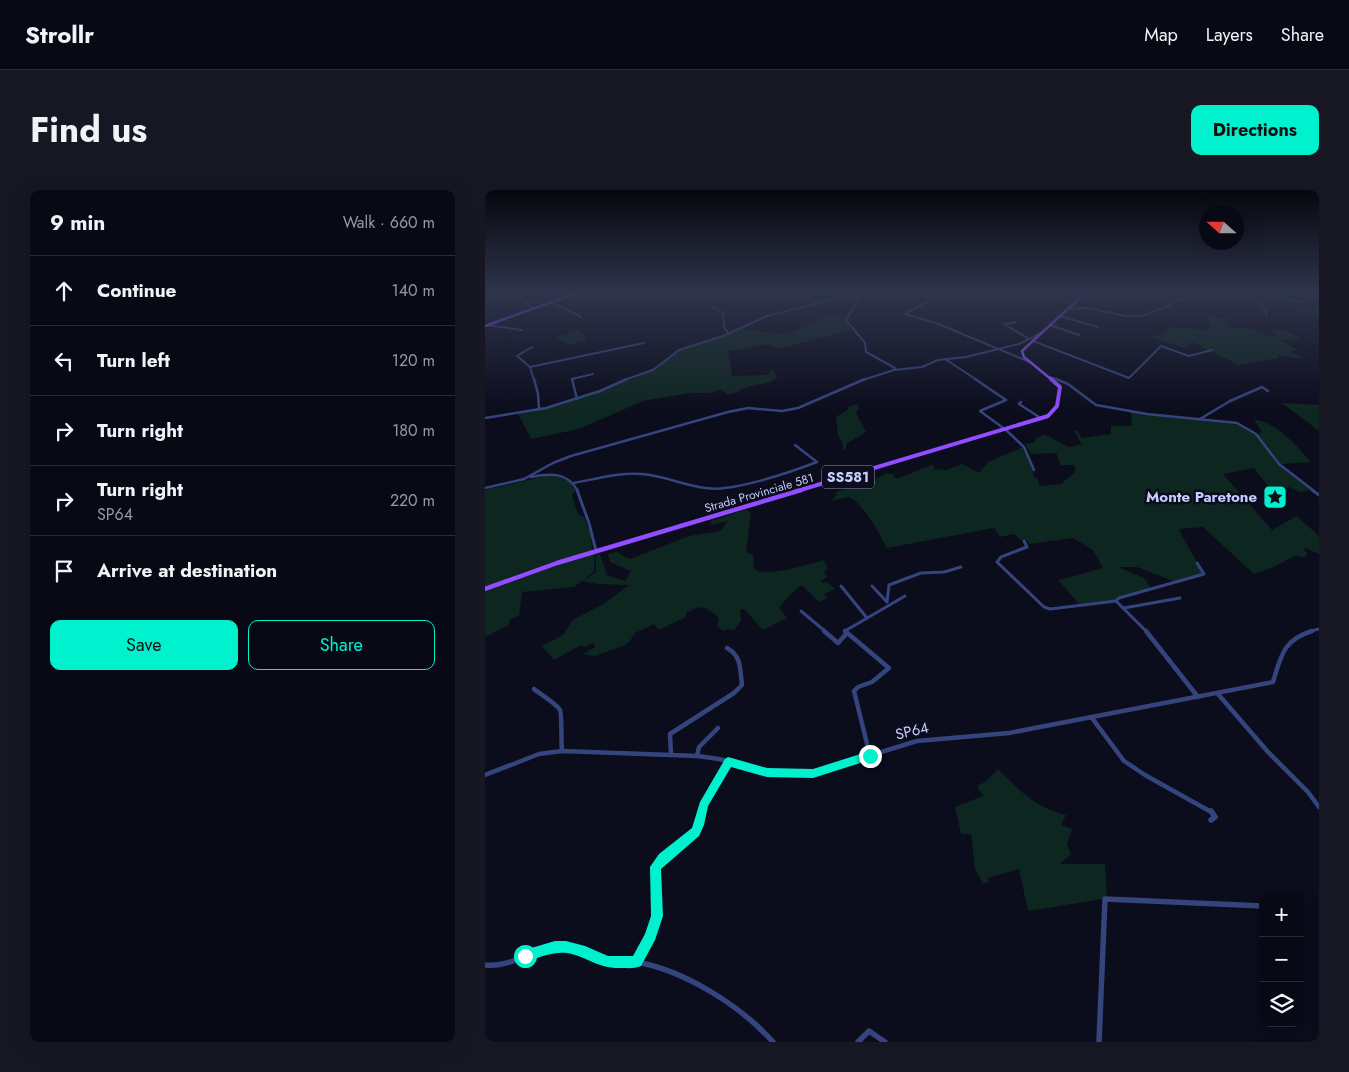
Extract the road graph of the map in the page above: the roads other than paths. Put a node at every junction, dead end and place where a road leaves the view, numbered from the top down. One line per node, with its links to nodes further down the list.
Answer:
1 (732, 333): 7 (street)
2 (857, 333): 17 (street)
3 (959, 333): 12 (street)
4 (1019, 333): 9 (street)
5 (1041, 333): 9 (main road)
6 (1073, 333): 8 (street)
7 (729, 334): 21 (street)
8 (1079, 335)
9 (1031, 340): 12 (street); 13 (street); 15 (main road)
10 (644, 343): 16 (street)
11 (532, 348): 16 (street)
12 (996, 349): 14 (street); 15 (street)
13 (1211, 350)
14 (945, 359): 17 (street); 27 (street)
15 (1032, 363): 19 (main road)
16 (530, 367): 23 (street)
17 (894, 370): 30 (street)
18 (593, 374): 21 (street)
19 (1050, 377): 25 (main road); 26 (street)
20 (1268, 391): 26 (street)
21 (577, 398): 23 (street)
22 (1021, 402): 25 (street)
23 (539, 409): 24 (street)
24 (485, 418)
25 (1042, 419): 27 (main road, Strada Provinciale 581 / SS581)
26 (1200, 419): 33 (street)
27 (1006, 430): 29 (street); 35 (main road, Strada Provinciale 581 / SS581)
28 (795, 445): 31 (street)
29 (1034, 470)
30 (523, 479): 31 (street); 32 (street)
31 (574, 482): 35 (street)
32 (485, 488)
33 (1319, 494)
34 (1023, 541): 43 (street)
35 (596, 551): 40 (main road, Strada Provinciale 581 / SS581)
36 (1197, 563): 43 (street)
37 (961, 567): 44 (street)
38 (841, 586): 47 (street)
39 (872, 586): 44 (street)
40 (485, 589)
41 (905, 596): 44 (street)
42 (1180, 598): 45 (street)
43 (1116, 601): 45 (street)
44 (889, 603): 47 (street)
45 (1124, 608): 53 (street)
46 (801, 611): 49 (street)
47 (867, 618): 49 (street)
48 (1319, 628): 52 (street, SP64 / SP64)
49 (847, 633): 59 (street)
50 (727, 648): 57 (street)
51 (535, 690): 56 (street)
52 (1218, 694): 53 (street, SP64 / SP64); 62 (street)
53 (1198, 697): 54 (street, SP64 / SP64)
54 (1092, 718): 59 (street, SP64 / SP64); 63 (street)
55 (718, 728): 58 (street)
56 (562, 751): 57 (street, SP64 / SP64); 61 (street, SP64 / SP64)
57 (671, 755): 58 (street, SP64 / SP64)
58 (697, 756): 60 (street, SP64 / SP64)
59 (870, 756): 60 (street, SP64 / SP64)
60 (728, 762): 65 (street)
61 (485, 775)
62 (1319, 807)
63 (1211, 820)
64 (1259, 906): 70 (street)
65 (636, 962): 66 (street); 67 (street)
66 (486, 967)
67 (773, 1042)
68 (858, 1042): 69 (street)
69 (885, 1042)
70 (1099, 1042)

